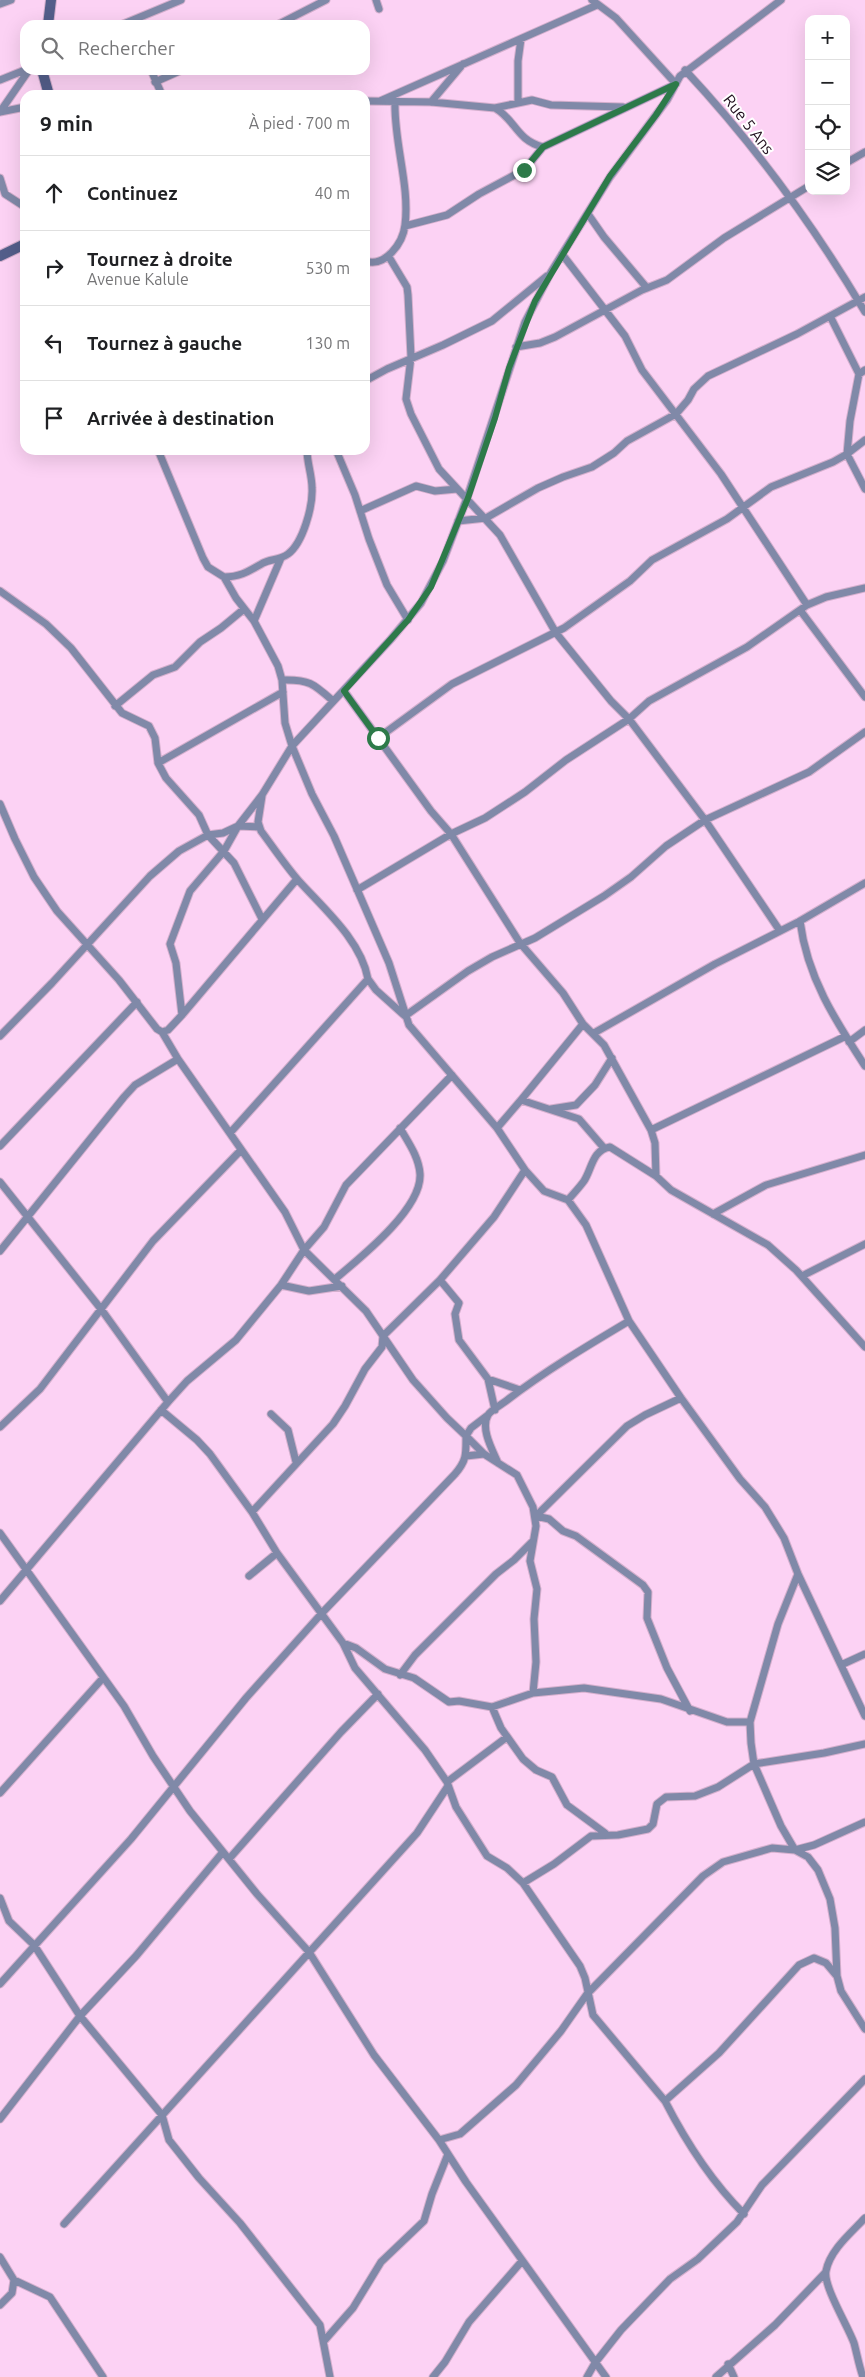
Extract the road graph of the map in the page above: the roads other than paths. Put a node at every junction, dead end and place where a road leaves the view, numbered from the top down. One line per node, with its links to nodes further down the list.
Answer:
1 (11, 0): 8 (street)
2 (51, 0): 10 (street)
3 (181, 0): 11 (street)
4 (326, 0): 12 (street)
5 (376, 0): 9 (street)
6 (781, 0): 15 (street)
7 (594, 1): 13 (street); 23 (street)
8 (0, 4)
9 (379, 9)
10 (49, 20)
11 (141, 20)
12 (286, 20)
13 (521, 39): 14 (street); 29 (street)
14 (466, 62): 27 (street); 28 (street)
15 (685, 70): 23 (street); 40 (street, Rue 5 Ans)
16 (20, 72): 21 (street)
17 (26, 75): 34 (street)
18 (43, 75): 24 (street)
19 (153, 75): 22 (street)
20 (171, 75): 22 (street)
21 (0, 80)
22 (155, 82): 25 (street)
23 (676, 84): 31 (street); 42 (street)
24 (48, 90)
25 (159, 90)
26 (370, 101): 27 (street)
27 (380, 101): 30 (street)
28 (431, 102): 30 (street); 33 (street)
29 (518, 102): 31 (street); 33 (street)
30 (396, 103): 43 (street)
31 (626, 107): 35 (street)
32 (20, 108): 34 (street)
33 (495, 108): 35 (street)
34 (0, 112)
35 (543, 147): 43 (street)
36 (865, 152): 37 (street)
37 (850, 161)
38 (0, 178): 41 (street)
39 (805, 188): 40 (street)
40 (789, 197): 50 (street); 51 (street, Rue 5 Ans)
41 (20, 204)
42 (588, 214): 45 (street); 50 (street)
43 (405, 226): 47 (street)
44 (20, 246): 46 (street)
45 (562, 254): 49 (street); 52 (street)
46 (0, 256)
47 (389, 257): 48 (street); 56 (street)
48 (370, 261)
49 (551, 272): 55 (street); 56 (street)
50 (648, 288): 52 (street)
51 (862, 298): 53 (street, Rue 5 Ans); 54 (street)
52 (606, 310): 55 (street); 59 (street)
53 (865, 312)
54 (830, 316): 57 (street); 59 (street)
55 (516, 347): 67 (street)
56 (411, 357): 58 (street); 65 (street)
57 (862, 372): 61 (street)
58 (370, 378)
59 (676, 414): 68 (street); 70 (street)
60 (865, 440): 61 (street)
61 (847, 454): 66 (street); 68 (street)
62 (160, 455): 73 (street)
63 (308, 455): 72 (street)
64 (338, 455): 69 (street)
65 (457, 489): 67 (street); 69 (street)
66 (865, 489)
67 (468, 498): 70 (street); 71 (street)
68 (744, 508): 76 (street); 80 (street)
69 (360, 511): 78 (street)
70 (486, 518): 71 (street); 80 (street)
71 (458, 521): 78 (street)
72 (281, 558): 73 (street); 79 (street)
73 (224, 577): 77 (street)
74 (865, 588): 76 (street)
75 (0, 591): 86 (street)
76 (804, 608): 84 (street); 87 (street)
77 (244, 609): 79 (street); 86 (street)
78 (408, 620): 82 (street)
79 (254, 621): 81 (street)
80 (556, 633): 87 (street); 89 (street)
81 (282, 680): 83 (street); 85 (street)
82 (344, 691): 85 (street); 89 (street)
83 (283, 692): 90 (street); 91 (street)
84 (865, 697)
85 (333, 701): 90 (street)
86 (115, 706): 91 (street)
87 (629, 719): 94 (street); 97 (street)
88 (865, 732): 94 (street)
89 (378, 738): 97 (street)
90 (292, 746): 92 (street); 102 (street)
91 (158, 763): 98 (street)
92 (262, 795): 95 (street); 96 (street)
93 (0, 804): 107 (street)
94 (705, 820): 105 (street); 106 (street)
95 (238, 826): 96 (street); 98 (street); 99 (street)
96 (259, 827): 100 (street)
97 (450, 834): 102 (street); 106 (street)
98 (208, 835): 99 (street); 107 (street)
99 (224, 851): 103 (street); 110 (street)
100 (297, 879): 103 (street); 108 (street)
101 (865, 883): 104 (street)
102 (357, 890): 111 (street)
103 (262, 920): 110 (street)
104 (800, 921): 105 (street); 117 (street)
105 (780, 931): 115 (street)
106 (520, 943): 111 (street); 112 (street)
107 (87, 946): 109 (street); 116 (street)
108 (368, 979): 111 (street); 129 (street)
109 (137, 1002): 114 (street); 130 (street)
110 (182, 1016): 114 (street)
111 (405, 1016): 121 (street)
112 (584, 1024): 115 (street); 122 (street)
113 (865, 1030): 117 (street)
114 (162, 1032): 119 (street)
115 (594, 1033): 118 (street)
116 (0, 1036)
117 (847, 1039): 120 (street); 128 (street)
118 (612, 1058): 123 (street); 128 (street)
119 (178, 1059): 129 (street); 139 (street)
120 (865, 1066)
121 (452, 1075): 126 (street); 127 (street)
122 (520, 1100): 124 (street); 127 (street)
123 (576, 1105): 124 (street); 125 (street)
124 (550, 1109): 125 (street)
125 (579, 1119): 131 (street)
126 (400, 1128): 141 (street); 144 (street)
127 (497, 1128): 134 (street)
128 (651, 1130): 135 (street)
129 (230, 1133): 132 (street)
130 (0, 1146)
131 (604, 1148): 135 (street); 137 (street)
132 (241, 1150): 141 (street); 148 (street)
133 (865, 1155): 138 (street)
134 (525, 1170): 137 (street); 145 (street)
135 (656, 1176): 138 (street)
136 (0, 1182): 139 (street)
137 (568, 1200): 149 (street)
138 (713, 1214): 143 (street)
139 (29, 1217): 142 (street); 148 (street)
140 (865, 1244): 143 (street)
141 (304, 1250): 144 (street); 146 (street)
142 (0, 1252)
143 (802, 1276): 151 (street)
144 (335, 1280): 147 (street)
145 (440, 1280): 150 (street); 152 (street)
146 (281, 1285): 147 (street); 155 (street)
147 (342, 1286): 150 (street)
148 (102, 1309): 155 (street); 160 (street)
149 (629, 1321): 153 (street); 154 (street)
150 (383, 1336): 161 (street); 164 (street)
151 (865, 1347)
152 (488, 1379): 153 (street); 157 (street)
153 (520, 1390): 157 (street)
154 (681, 1398): 167 (street); 172 (street)
155 (168, 1402): 156 (street)
156 (161, 1410): 166 (street); 171 (street)
157 (495, 1410): 159 (street)
158 (271, 1414): 164 (street)
159 (488, 1415): 161 (street); 165 (street)
160 (0, 1427)
161 (466, 1436): 162 (street); 163 (street)
162 (484, 1454): 163 (street); 165 (street)
163 (466, 1456): 175 (street)
164 (296, 1462): 166 (street)
165 (498, 1464): 167 (street)
166 (252, 1512): 170 (street)
167 (536, 1516): 169 (street); 184 (street)
168 (0, 1533): 171 (street)
169 (532, 1541): 179 (street); 181 (street)
170 (277, 1553): 173 (street); 175 (street)
171 (28, 1571): 174 (street); 180 (street)
172 (798, 1574): 178 (street); 186 (street)
173 (249, 1576)
174 (0, 1601)
175 (322, 1613): 176 (street); 191 (street)
176 (343, 1643): 179 (street); 182 (street)
177 (865, 1654): 178 (street)
178 (841, 1665): 185 (street)
179 (400, 1675): 183 (street)
180 (103, 1678): 191 (street); 192 (street)
181 (533, 1693): 183 (street); 184 (street)
182 (378, 1694): 190 (street); 197 (street)
183 (492, 1706): 187 (street)
184 (690, 1711): 186 (street)
185 (865, 1716)
186 (750, 1722): 189 (street)
187 (507, 1738): 190 (street); 194 (street)
188 (865, 1744): 189 (street)
189 (754, 1764): 194 (street); 195 (street)
190 (447, 1784): 198 (street); 201 (street)
191 (174, 1787): 196 (street); 200 (street)
192 (0, 1793)
193 (865, 1822): 195 (street)
194 (605, 1834): 198 (street)
195 (795, 1850): 202 (street); 204 (street)
196 (223, 1852): 197 (street); 205 (street)
197 (229, 1860): 201 (street)
198 (522, 1883): 204 (street)
199 (0, 1898): 200 (street)
200 (34, 1945): 203 (street); 205 (street)
201 (309, 1952): 209 (street); 211 (street)
202 (837, 1976): 206 (street); 208 (street)
203 (0, 1984)
204 (587, 1994): 208 (street); 211 (street)
205 (80, 2016): 209 (street); 210 (street)
206 (865, 2029)
207 (865, 2079): 213 (street)
208 (665, 2101): 213 (street)
209 (162, 2115): 215 (street); 221 (street)
210 (0, 2119)
211 (439, 2140): 212 (street)
212 (448, 2154): 217 (street); 221 (street)
213 (744, 2214): 222 (street)
214 (865, 2218): 218 (street)
215 (64, 2224)
216 (0, 2257): 219 (street)
217 (522, 2261): 222 (street); 226 (street)
218 (825, 2273): 223 (street); 231 (street)
219 (14, 2280): 220 (street); 224 (street)
220 (0, 2304)
221 (324, 2341): 225 (street)
222 (595, 2363): 227 (street); 228 (street)
223 (728, 2364): 229 (street); 230 (street)
224 (103, 2377)
225 (330, 2377)
226 (433, 2377)
227 (587, 2377)
228 (606, 2377)
229 (716, 2377)
230 (734, 2377)
231 (863, 2377)

